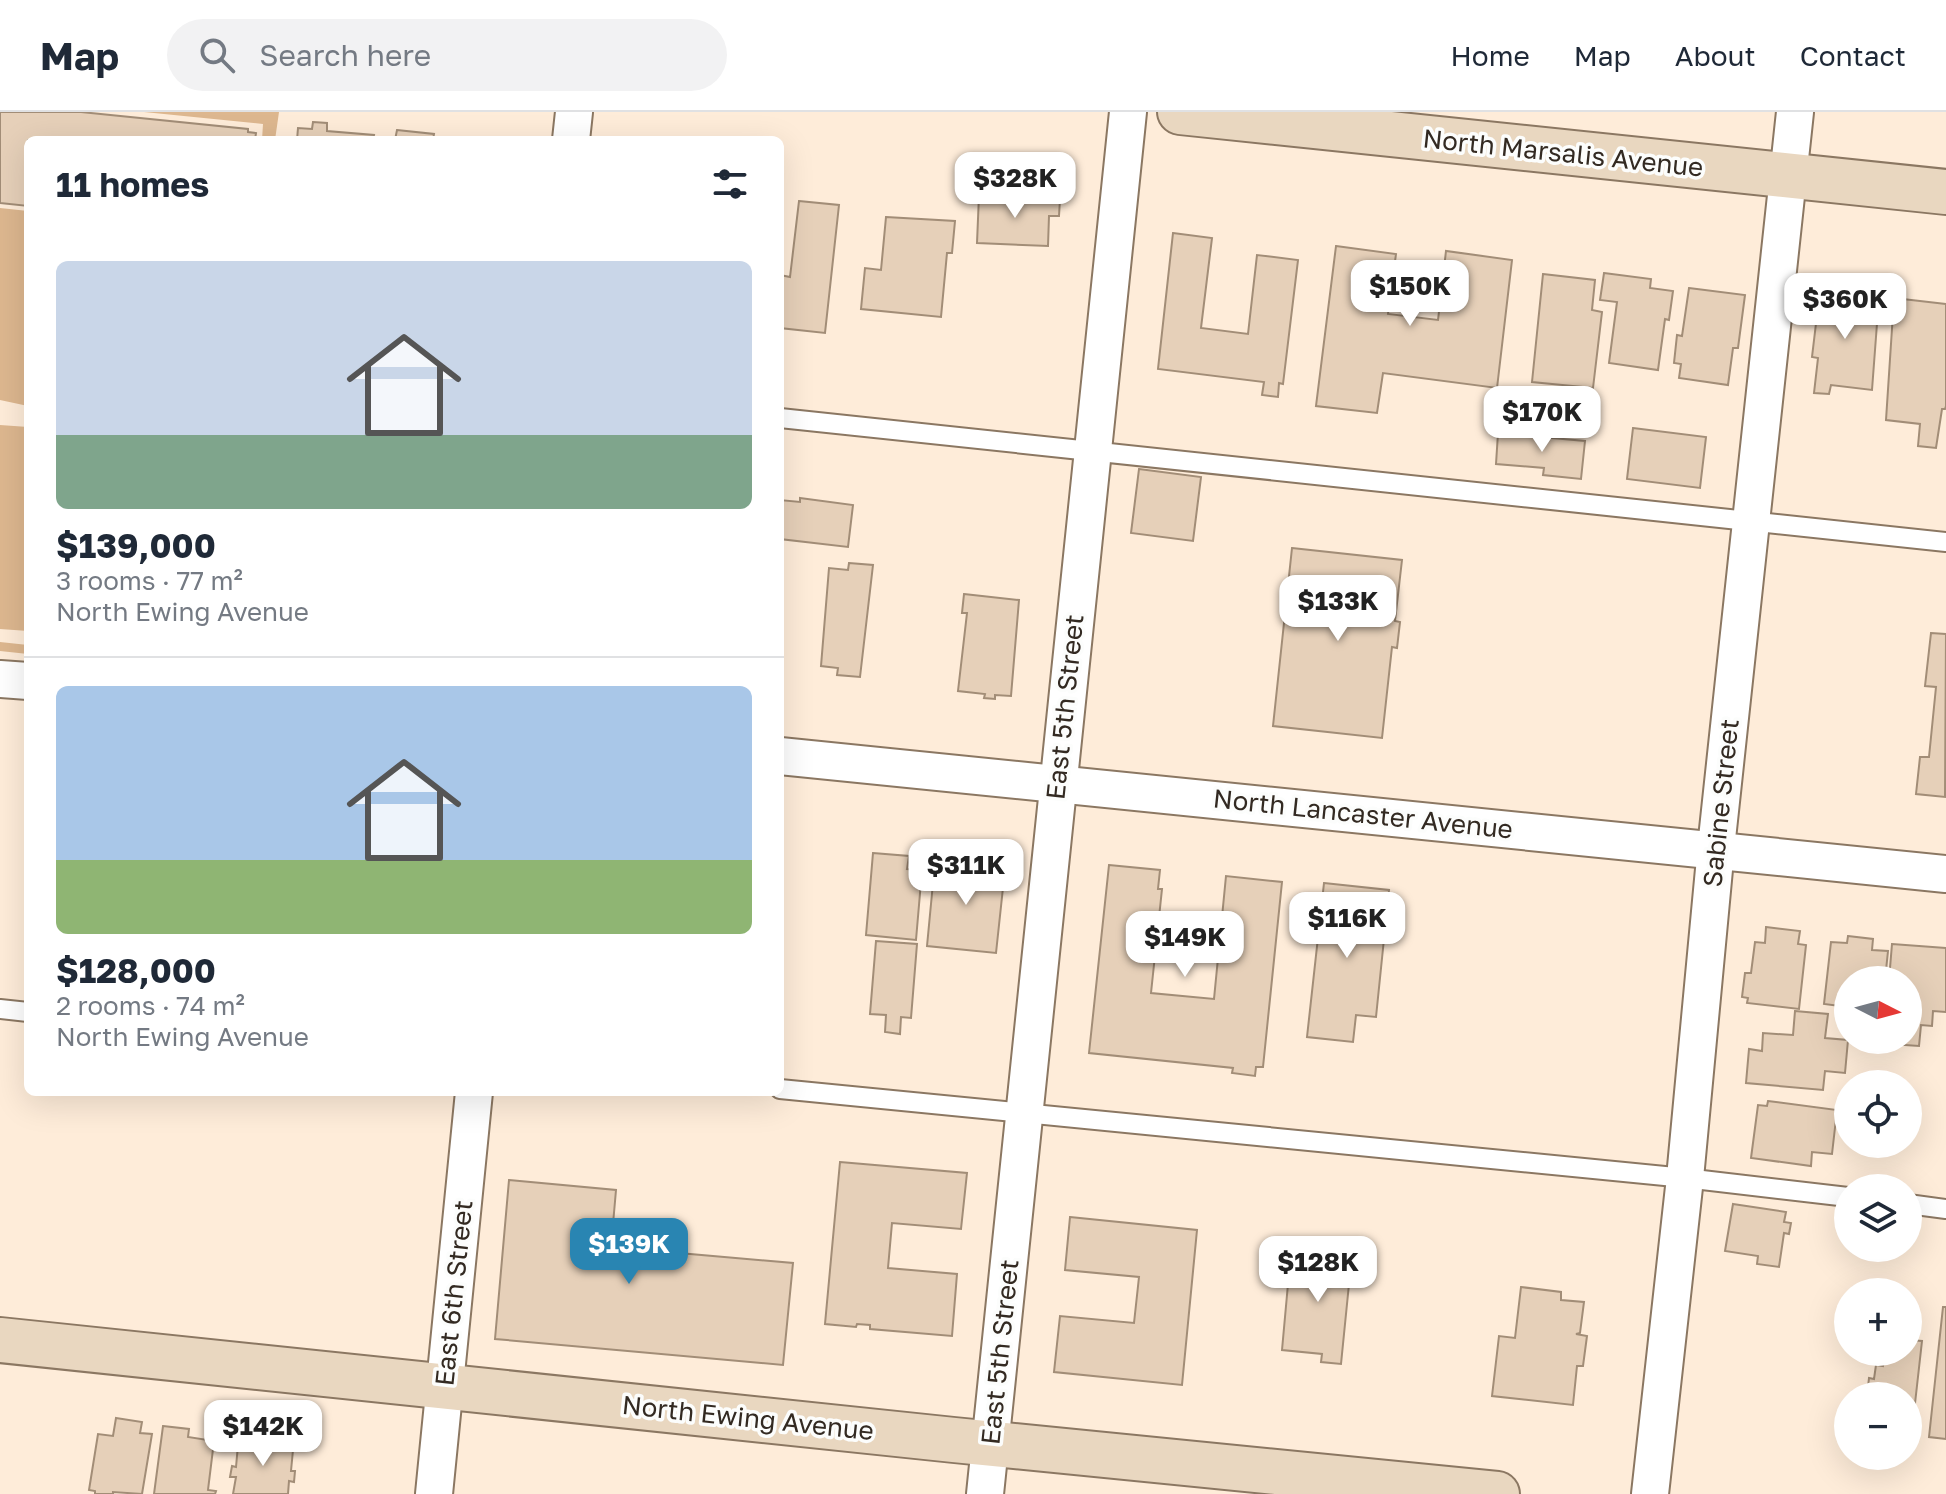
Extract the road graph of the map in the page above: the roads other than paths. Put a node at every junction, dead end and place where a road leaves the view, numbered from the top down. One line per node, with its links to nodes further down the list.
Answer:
1 (574, 112): 5 (street)
2 (1128, 112): 9 (street, East 5th Street)
3 (1180, 112): 6 (street, North Marsalis Avenue)
4 (1795, 112): 6 (street, Sabine Street)
5 (571, 136)
6 (1789, 177): 7 (street, North Marsalis Avenue); 10 (street, Sabine Street)
7 (1946, 192)
8 (784, 418): 9 (lane)
9 (1092, 451): 10 (lane); 15 (street, East 5th Street)
10 (1752, 524): 11 (lane); 16 (street, Sabine Street)
11 (1946, 542)
12 (0, 679): 13 (street)
13 (24, 681)
14 (784, 756): 15 (street, North Lancaster Avenue)
15 (1057, 785): 16 (street, North Lancaster Avenue); 22 (street, East 5th Street)
16 (1716, 848): 17 (street, North Lancaster Avenue); 23 (street, Sabine Street)
17 (1946, 874)
18 (0, 1009): 19 (lane)
19 (24, 1012)
20 (784, 1089): 22 (lane)
21 (474, 1096): 28 (street, East 6th Street)
22 (1024, 1114): 23 (lane); 29 (street, East 5th Street)
23 (1685, 1178): 24 (lane); 34 (street, Sabine Street)
24 (1834, 1195)
25 (1922, 1206): 26 (lane)
26 (1946, 1209)
27 (0, 1340): 28 (street, North Ewing Avenue)
28 (445, 1385): 29 (street, North Ewing Avenue); 31 (street, East 6th Street)
29 (990, 1443): 30 (street, North Ewing Avenue); 32 (street, East 5th Street)
30 (1286, 1484): 33 (street, North Ewing Avenue)
31 (434, 1494)
32 (985, 1494)
33 (1497, 1494)
34 (1650, 1494)

